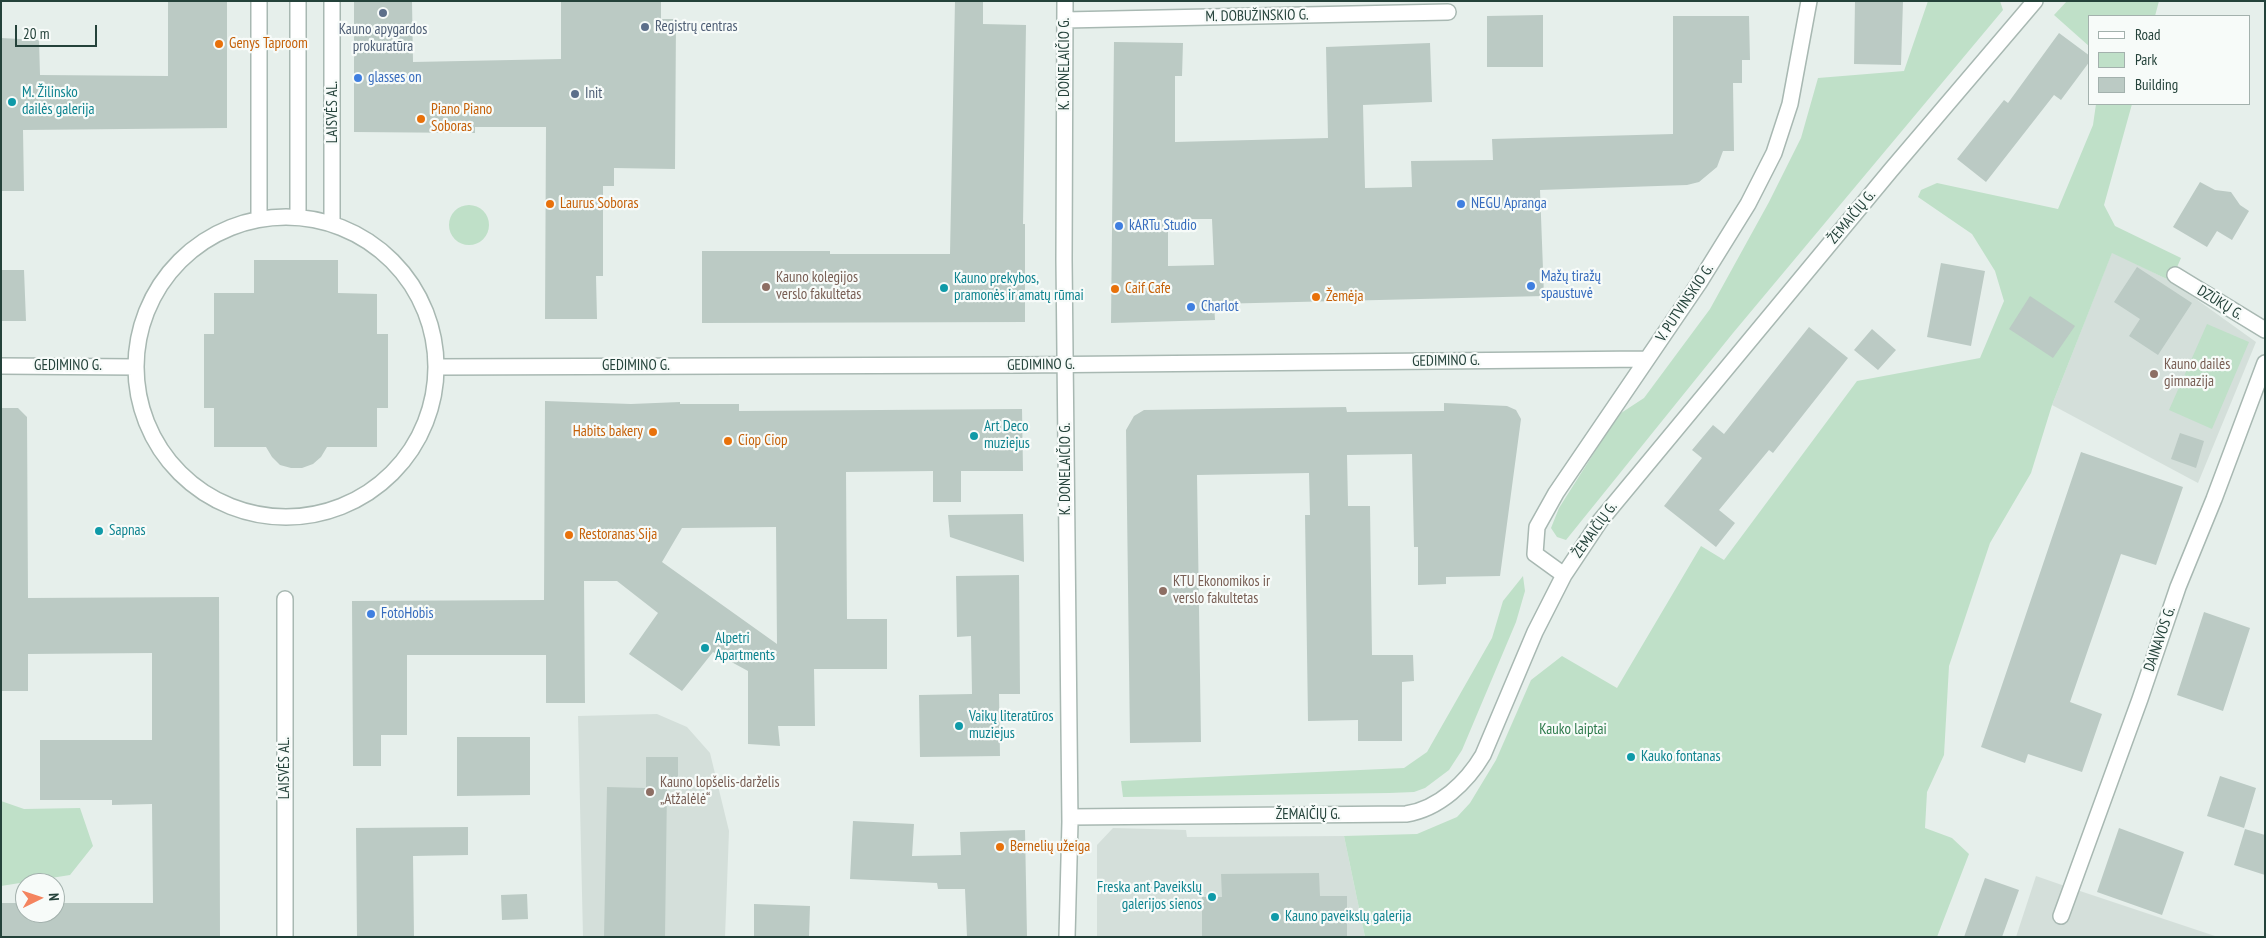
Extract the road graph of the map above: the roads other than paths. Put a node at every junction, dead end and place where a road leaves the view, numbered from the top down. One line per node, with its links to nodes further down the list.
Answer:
1 (259, 1): 10 (street)
2 (298, 1): 9 (street)
3 (332, 1): 11 (street, LAISVĖS AL.)
4 (1065, 1): 8 (street, K. DONELAIČIO G.)
5 (1809, 1): 14 (street, V. PUTVINSKIO G.)
6 (2035, 1): 20 (street, ŽEMAIČIŲ G.)
7 (1448, 12): 8 (street, M. DOBUŽINSKIO G.)
8 (1065, 20): 16 (street, K. DONELAIČIO G.)
9 (298, 217): 10 (street); 11 (street)
10 (260, 219): 18 (street)
11 (332, 224): 19 (street)
12 (2175, 275): 13 (street, DZŪKŲ G.)
13 (2265, 330)
14 (1646, 359): 16 (street, GEDIMINO G.); 20 (street, V. PUTVINSKIO G.)
15 (2265, 362): 23 (street, DAINAVOS G.)
16 (1066, 365): 19 (street, GEDIMINO G.); 22 (street, K. DONELAIČIO G.)
17 (1, 366): 18 (street, GEDIMINO G.)
18 (136, 367): 19 (street)
19 (436, 367)
20 (1564, 575): 22 (street, ŽEMAIČIŲ G.)
21 (285, 599): 24 (street, LAISVĖS AL.)
22 (1070, 816): 25 (street, K. DONELAIČIO G.)
23 (2061, 916)
24 (285, 937)
25 (1067, 937)

